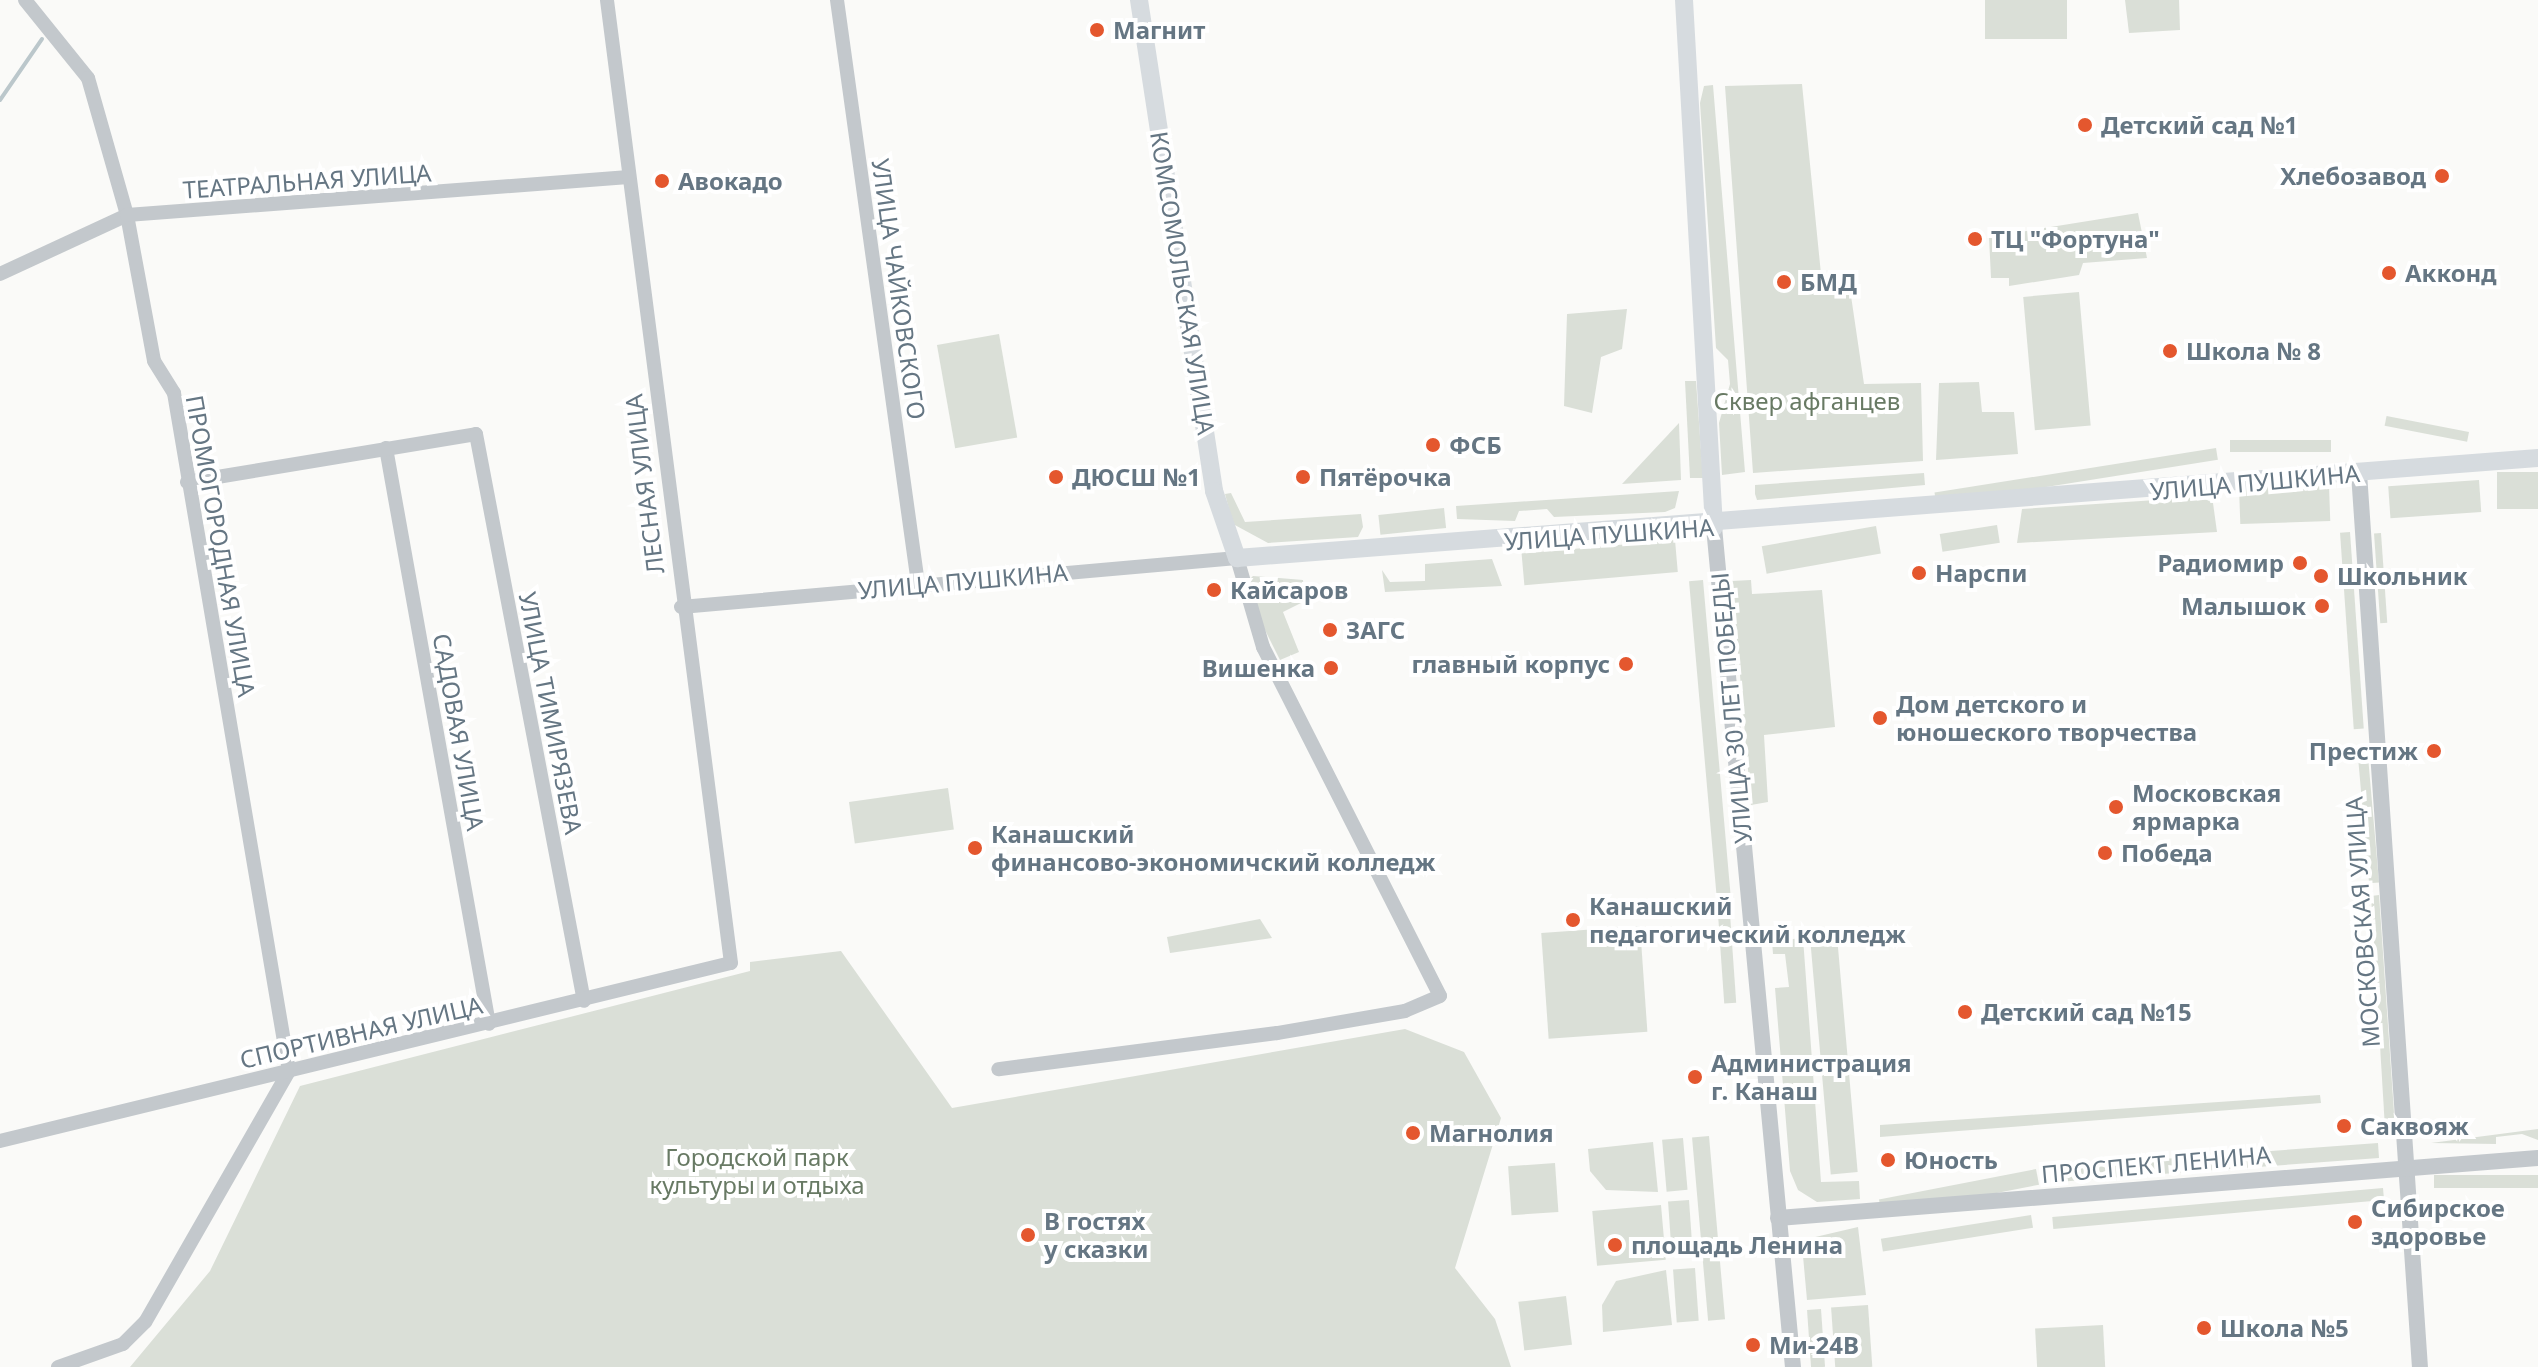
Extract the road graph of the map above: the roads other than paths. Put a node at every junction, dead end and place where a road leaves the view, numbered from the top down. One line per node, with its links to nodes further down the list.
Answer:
1 (25, 0): 7 (street, ПРОМОГОРОДНАЯ УЛИЦА)
2 (607, 0): 6 (street, ЛЕСНАЯ УЛИЦА)
3 (837, 0): 16 (street, УЛИЦА ЧАЙКОВСКОГО)
4 (1139, 0): 15 (main road, КОМСОМОЛЬСКАЯ УЛИЦА)
5 (1684, 0): 13 (main road, УЛИЦА 30 ЛЕТ ПОБЕДЫ)
6 (629, 177): 7 (street, ТЕАТРАЛЬНАЯ УЛИЦА); 17 (street, ЛЕСНАЯ УЛИЦА)
7 (127, 215): 8 (street, ТЕАТРАЛЬНАЯ УЛИЦА); 12 (street, ПРОМОГОРОДНАЯ УЛИЦА)
8 (0, 274)
9 (386, 448): 12 (street); 19 (street, УЛИЦА ТИМИРЯЗЕВА); 20 (street, САДОВАЯ УЛИЦА)
10 (2538, 458): 11 (main road, УЛИЦА ПУШКИНА)
11 (2359, 473): 13 (main road, УЛИЦА ПУШКИНА); 25 (street, МОСКОВСКАЯ УЛИЦА)
12 (187, 482): 22 (street, ПРОМОГОРОДНАЯ УЛИЦА)
13 (1714, 527): 14 (street, УЛИЦА ПУШКИНА); 26 (street, УЛИЦА 30 ЛЕТ ПОБЕДЫ)
14 (1453, 545): 15 (main road, УЛИЦА ПУШКИНА)
15 (1237, 558): 16 (street, УЛИЦА ПУШКИНА); 21 (street, КОМСОМОЛЬСКАЯ УЛИЦА)
16 (918, 584): 17 (street, УЛИЦА ПУШКИНА)
17 (681, 607): 18 (street, ЛЕСНАЯ УЛИЦА)
18 (731, 963): 19 (street, СПОРТИВНАЯ УЛИЦА)
19 (584, 1001): 20 (street, СПОРТИВНАЯ УЛИЦА)
20 (489, 1024): 22 (street, СПОРТИВНАЯ УЛИЦА)
21 (998, 1069)
22 (289, 1071): 23 (street, СПОРТИВНАЯ УЛИЦА); 27 (street)
23 (0, 1141)
24 (2538, 1158): 25 (street, ПРОСПЕКТ ЛЕНИНА)
25 (2401, 1169): 26 (street, ПРОСПЕКТ ЛЕНИНА); 29 (street, МОСКОВСКАЯ УЛИЦА)
26 (1778, 1218): 28 (street, УЛИЦА 30 ЛЕТ ПОБЕДЫ)
27 (58, 1367)
28 (1793, 1367)
29 (2420, 1367)

